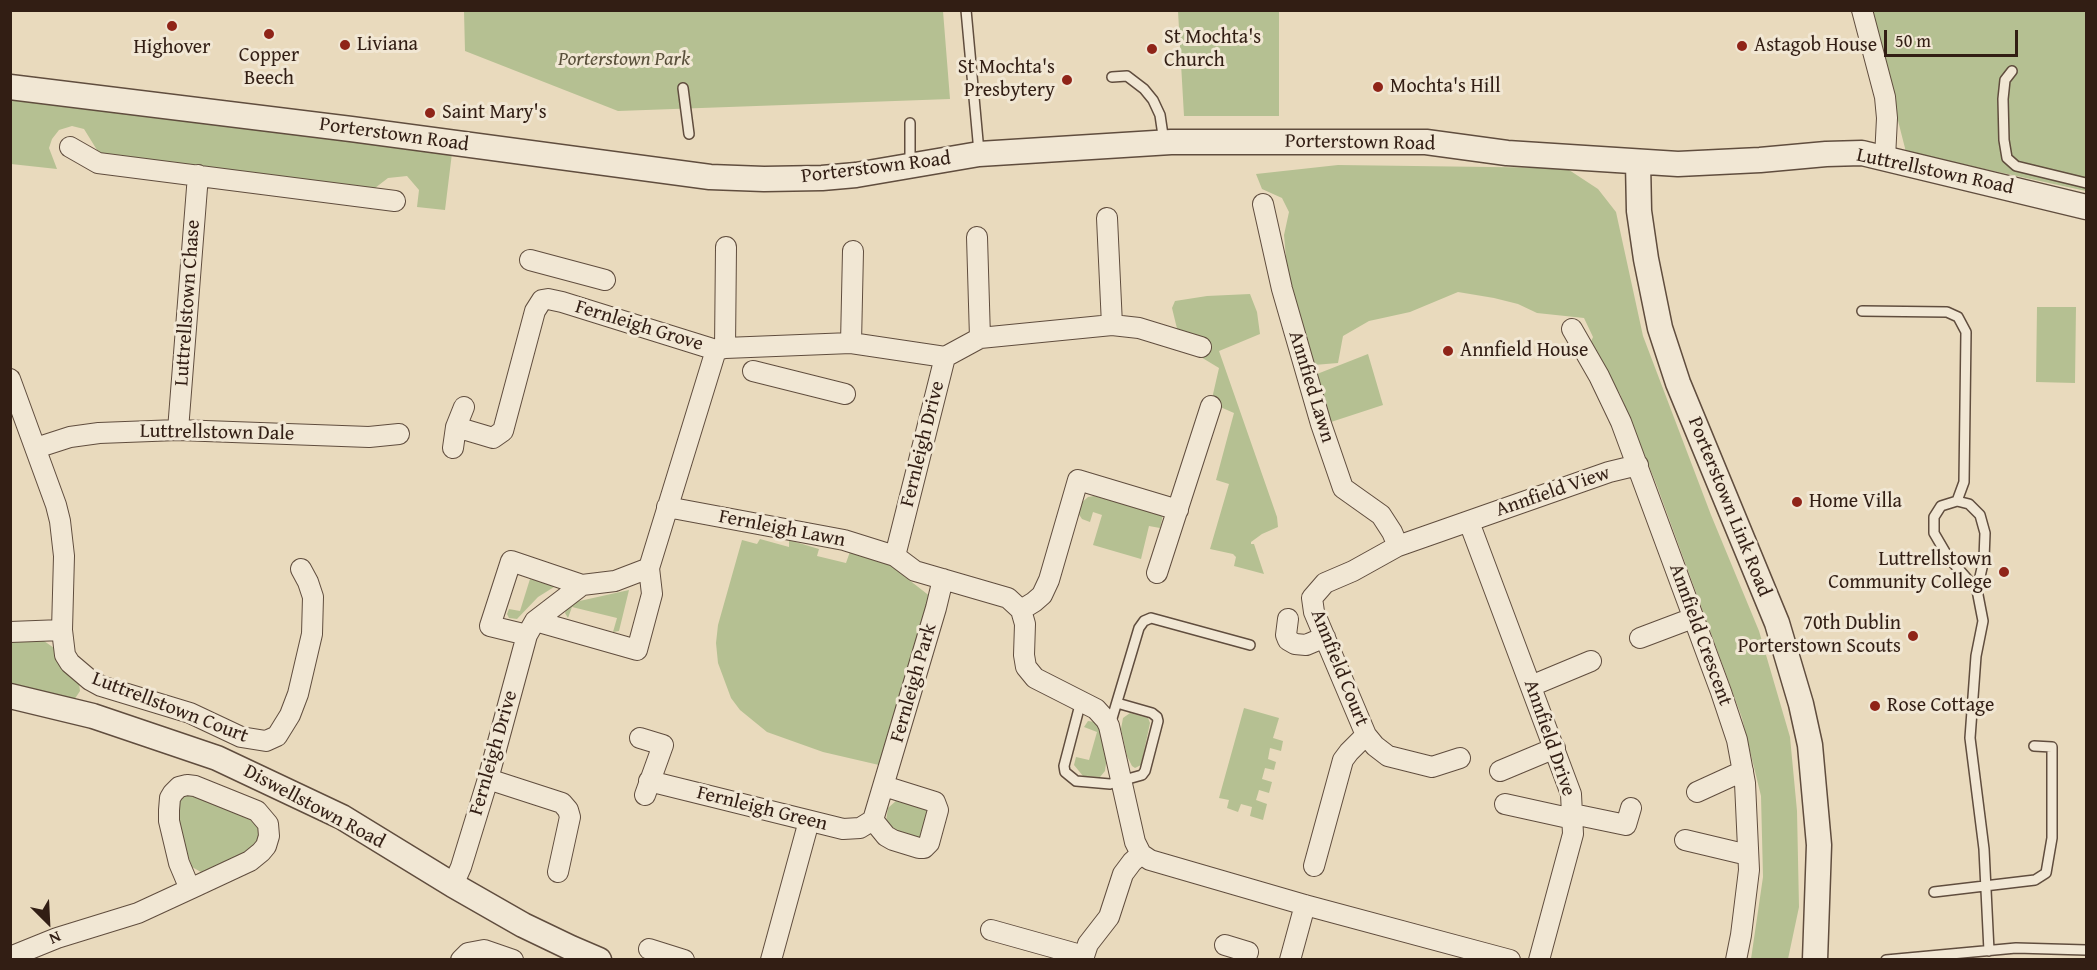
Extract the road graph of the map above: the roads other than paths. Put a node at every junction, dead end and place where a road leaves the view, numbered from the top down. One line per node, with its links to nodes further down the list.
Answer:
1 (966, 10): 11 (lane)
2 (1862, 10): 12 (street)
3 (2012, 71): 16 (lane)
4 (1112, 77): 9 (lane)
5 (10, 87): 14 (street, Porterstown Road)
6 (683, 88): 8 (lane)
7 (910, 123): 14 (lane)
8 (689, 134)
9 (1168, 142): 11 (street, Porterstown Road); 13 (street, Porterstown Road)
10 (70, 147): 15 (street)
11 (979, 154): 14 (street, Porterstown Road)
12 (1885, 158): 13 (street, Luttrellstown Road); 19 (street, Luttrellstown Road)
13 (1638, 162): 120 (street, Porterstown Link Road)
14 (910, 166)
15 (198, 175): 17 (street); 44 (street, Luttrellstown Chase)
16 (2086, 183)
17 (395, 201)
18 (1263, 204): 53 (street, Annfied Lawn)
19 (2086, 207)
20 (1107, 218): 29 (street)
21 (977, 237): 31 (street)
22 (726, 247): 35 (street)
23 (853, 251): 32 (street)
24 (530, 260): 25 (street, Fernleigh Grove)
25 (571, 271): 26 (street, Fernleigh Grove); 27 (street, Fernleigh Grove)
26 (605, 280)
27 (562, 302): 35 (street, Fernleigh Grove); 43 (street, Fernleigh Grove)
28 (1862, 311): 49 (lane)
29 (1112, 325): 31 (street); 34 (street)
30 (1572, 328): 48 (street, Annfield Crescent)
31 (980, 338): 36 (street)
32 (851, 343): 33 (street, Fernleigh Drive); 36 (street, Fernleigh Drive)
33 (787, 345): 35 (street, Fernleigh Drive); 38 (street)
34 (1201, 347)
35 (720, 349): 50 (street)
36 (945, 357): 54 (street, Fernleigh Drive)
37 (753, 371): 38 (street)
38 (778, 377): 40 (street)
39 (10, 379): 46 (street, Luttrellstown Court)
40 (845, 394)
41 (1211, 406): 51 (street)
42 (464, 407): 43 (street)
43 (456, 427): 47 (street)
44 (178, 430): 45 (street, Luttrellstown Dale); 46 (street, Luttrellstown Dale)
45 (399, 434)
46 (36, 448): 65 (street, Luttrellstown Court)
47 (453, 448)
48 (1638, 465): 52 (street, Annfield View); 62 (street, Annfield Crescent)
49 (1957, 501): 60 (lane); 60 (lane)
50 (667, 507): 54 (street, Fernleigh Lawn); 55 (street)
51 (1179, 510): 57 (street); 61 (street)
52 (1469, 522): 53 (street, Annfield Court); 71 (street, Annfield Drive)
53 (1398, 546): 67 (street, Annfield Court)
54 (895, 556): 58 (street)
55 (649, 568): 59 (street); 64 (street)
56 (301, 569): 65 (street, Luttrellstown Court)
57 (1157, 573)
58 (943, 579): 61 (street); 85 (street, Fernleigh Park)
59 (582, 585): 64 (street); 64 (street)
60 (1977, 590): 98 (lane)
61 (1021, 610): 73 (street)
62 (1694, 618): 68 (street); 82 (street, Annfield Crescent)
63 (1288, 619): 67 (street)
64 (531, 628): 83 (street, Fernleigh Drive)
65 (62, 630): 66 (street)
66 (10, 632)
67 (1325, 637): 76 (street, Annfield Court)
68 (1640, 638)
69 (1250, 645): 74 (lane)
70 (1591, 661): 71 (street)
71 (1531, 686): 79 (street, Annfield Drive)
72 (10, 696): 97 (street, Diswellstown Road)
73 (1081, 701): 75 (street); 84 (lane)
74 (1117, 703): 75 (lane); 84 (lane)
75 (1110, 726): 84 (street)
76 (1366, 735): 80 (street, Annfield Court); 95 (street, Annfield Court)
77 (640, 738): 91 (street, Fernleigh Green)
78 (2034, 746): 98 (lane)
79 (1556, 748): 81 (street); 89 (street, Annfield Drive)
80 (1460, 758)
81 (1500, 771)
82 (1743, 771): 86 (street); 94 (street, Annfield Crescent)
83 (488, 779): 96 (street); 97 (street, Fernleigh Drive)
84 (1121, 782): 93 (street)
85 (884, 786): 90 (street, Fernleigh Park); 90 (street)
86 (1697, 792)
87 (1505, 804): 89 (street)
88 (1631, 808): 89 (street)
89 (1573, 817): 118 (street, Annfield Drive)
90 (873, 820): 91 (street, Fernleigh Green)
91 (809, 821): 114 (street)
92 (1685, 840): 94 (street)
93 (1141, 854): 101 (street); 109 (street)
94 (1748, 855): 119 (street, Annfield Crescent)
95 (1314, 866)
96 (558, 872)
97 (453, 885): 112 (street, Diswellstown Road)
98 (1987, 885): 100 (lane); 107 (lane)
99 (189, 890): 99 (street); 108 (street)
100 (1934, 891)
101 (1305, 905): 116 (street); 117 (street)
102 (991, 930): 109 (street)
103 (1225, 945): 115 (street)
104 (2062, 948): 106 (lane); 107 (lane); 122 (lane)
105 (649, 949): 113 (street)
106 (2086, 950)
107 (1989, 951): 121 (lane)
108 (11, 957)
109 (1083, 958)
110 (461, 960): 111 (street)
111 (513, 960)
112 (599, 960)
113 (684, 960)
114 (771, 960)
115 (1245, 960)
116 (1290, 960)
117 (1510, 960)
118 (1539, 960)
119 (1736, 960)
120 (1815, 960)
121 (1886, 960)
122 (2063, 960)

